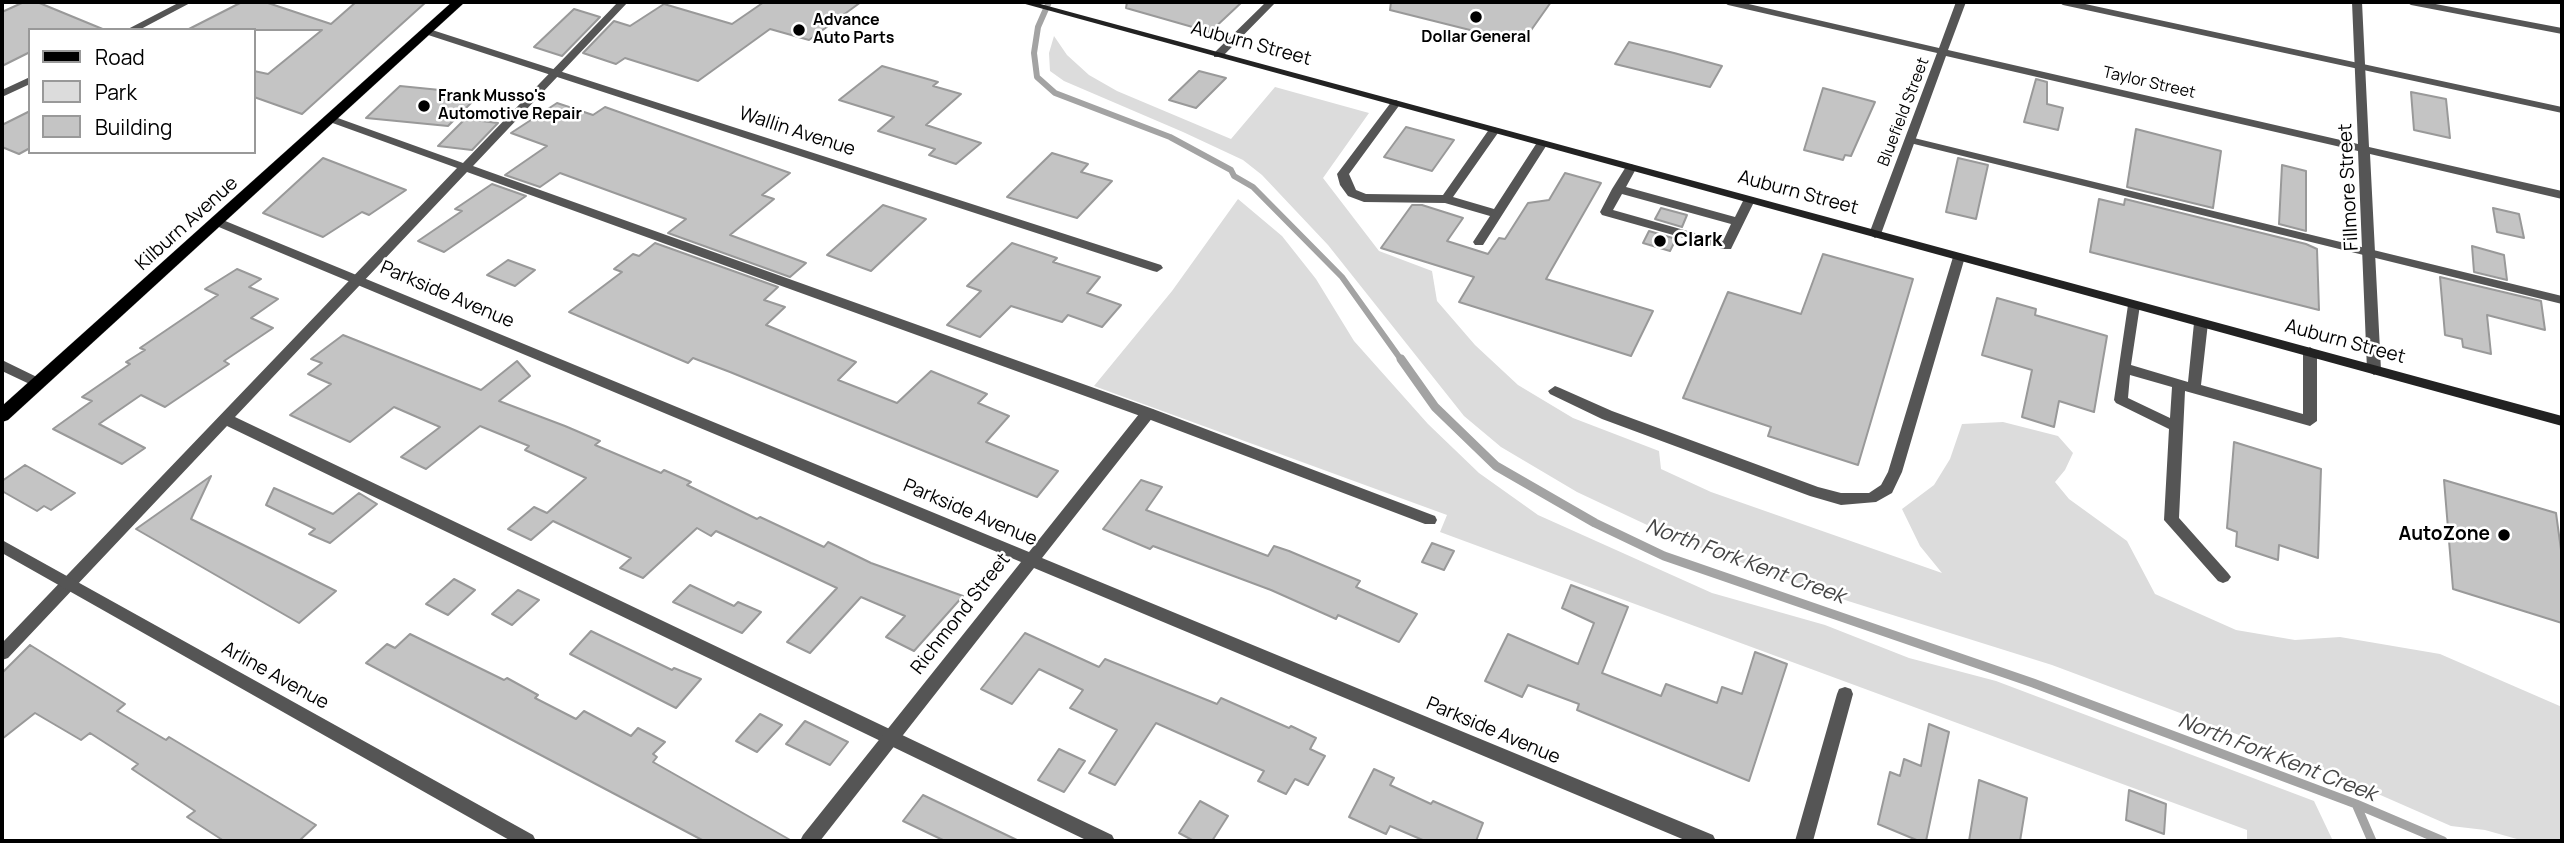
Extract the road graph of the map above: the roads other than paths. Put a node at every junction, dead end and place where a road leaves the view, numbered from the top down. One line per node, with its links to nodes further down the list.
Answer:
1 (187, 2): 11 (street)
2 (459, 2): 12 (main road, Kilburn Avenue)
3 (623, 2): 17 (street)
4 (1024, 2): 15 (main road, Auburn Street)
5 (1271, 2): 15 (street)
6 (1728, 2): 14 (street, Taylor Street)
7 (1961, 2): 14 (street, Bluefield Street)
8 (2063, 2): 16 (street)
9 (2357, 2): 16 (street, Fillmore Street)
10 (2411, 2): 13 (street)
11 (135, 28)
12 (426, 31): 17 (street, Wallin Avenue); 22 (main road, Kilburn Avenue)
13 (2562, 31)
14 (1943, 51): 24 (street, Bluefield Street); 26 (street, Taylor Street)
15 (1218, 55): 20 (main road, Auburn Street)
16 (2360, 65): 21 (street); 26 (street, Fillmore Street)
17 (556, 72): 27 (street); 40 (street, Wallin Avenue)
18 (28, 81): 19 (street)
19 (2, 94)
20 (1396, 103): 23 (main road, Auburn Street); 31 (street)
21 (2562, 110)
22 (331, 118): 27 (street); 34 (main road, Kilburn Avenue)
23 (1494, 130): 25 (main road, Auburn Street); 31 (street)
24 (1910, 140): 36 (street, Bluefield Street); 38 (street)
25 (1542, 143): 28 (main road, Auburn Street); 33 (street)
26 (2366, 149): 30 (street, Taylor Street); 38 (street, Fillmore Street)
27 (466, 166): 41 (street); 52 (street)
28 (1631, 167): 29 (street); 32 (main road, Auburn Street)
29 (1618, 189): 35 (street); 35 (street)
30 (2562, 195)
31 (1446, 199): 33 (street)
32 (1749, 200): 35 (street); 36 (main road, Auburn Street)
33 (1496, 214): 37 (street)
34 (218, 222): 41 (street, Parkside Avenue); 49 (main road, Kilburn Avenue)
35 (1738, 222)
36 (1875, 234): 39 (main road, Auburn Street)
37 (1479, 242)
38 (2370, 251): 42 (street); 48 (street, Fillmore Street)
39 (1959, 257): 43 (main road, Auburn Street); 51 (street)
40 (1157, 268)
41 (358, 279): 54 (street); 59 (street, Parkside Avenue)
42 (2562, 300)
43 (2134, 304): 44 (main road, Auburn Street); 47 (street)
44 (2201, 323): 45 (main road, Auburn Street); 50 (street)
45 (2310, 352): 48 (main road, Auburn Street); 50 (street)
46 (2, 365): 49 (street)
47 (2124, 368): 50 (street); 56 (street)
48 (2374, 370): 55 (main road, Auburn Street)
49 (38, 383): 53 (main road, Kilburn Avenue)
50 (2186, 386): 56 (street)
51 (1555, 391)
52 (1148, 413): 57 (street); 59 (street, Richmond Street)
53 (2, 416)
54 (226, 419): 61 (street); 64 (street)
55 (2562, 421)
56 (2177, 427): 60 (street)
57 (1430, 520)
58 (2, 546): 61 (street, Arline Avenue)
59 (1031, 559): 64 (street, Richmond Street); 68 (street, Parkside Avenue)
60 (2223, 577)
61 (68, 584): 62 (street); 65 (street, Arline Avenue)
62 (2, 653)
63 (1845, 694): 69 (street)
64 (889, 738): 66 (street, Richmond Street); 67 (street)
65 (527, 841)
66 (809, 841)
67 (1106, 841)
68 (1707, 841)
69 (1804, 841)

